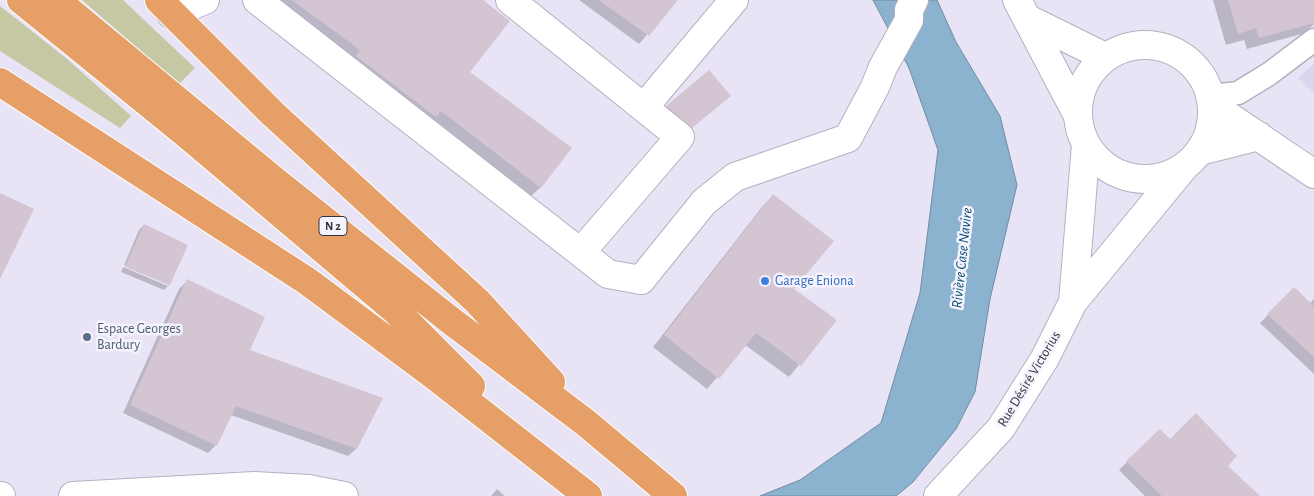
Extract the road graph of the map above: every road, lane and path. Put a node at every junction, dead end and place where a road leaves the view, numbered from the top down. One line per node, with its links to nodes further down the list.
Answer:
1 (21, 0): 23 (main road, N 2)
2 (56, 0): 22 (main road, N 2)
3 (205, 0): 8 (street)
4 (257, 0): 20 (street)
5 (510, 0): 14 (street)
6 (734, 0): 14 (street)
7 (914, 0): 20 (street)
8 (165, 7): 22 (main road)
9 (1022, 10): 11 (street); 15 (street)
10 (1314, 40): 13 (lane)
11 (1105, 57): 13 (street); 15 (street)
12 (0, 82): 23 (main road)
13 (1212, 101): 16 (street); 18 (street)
14 (644, 107): 20 (street)
15 (1077, 114): 17 (street)
16 (1258, 136): 18 (street); 19 (street)
17 (1086, 145): 18 (street); 21 (street, Rue Désiré Victorius)
18 (1192, 159): 21 (street, Rue Désiré Victorius)
19 (1314, 174)
20 (581, 252)
21 (1073, 302): 28 (street, Rue Désiré Victorius)
22 (586, 423): 27 (main road, N 2)
23 (554, 468): 26 (main road, N 2)
24 (74, 496): 25 (street)
25 (344, 496)
26 (588, 496)
27 (673, 496)
28 (938, 496)

